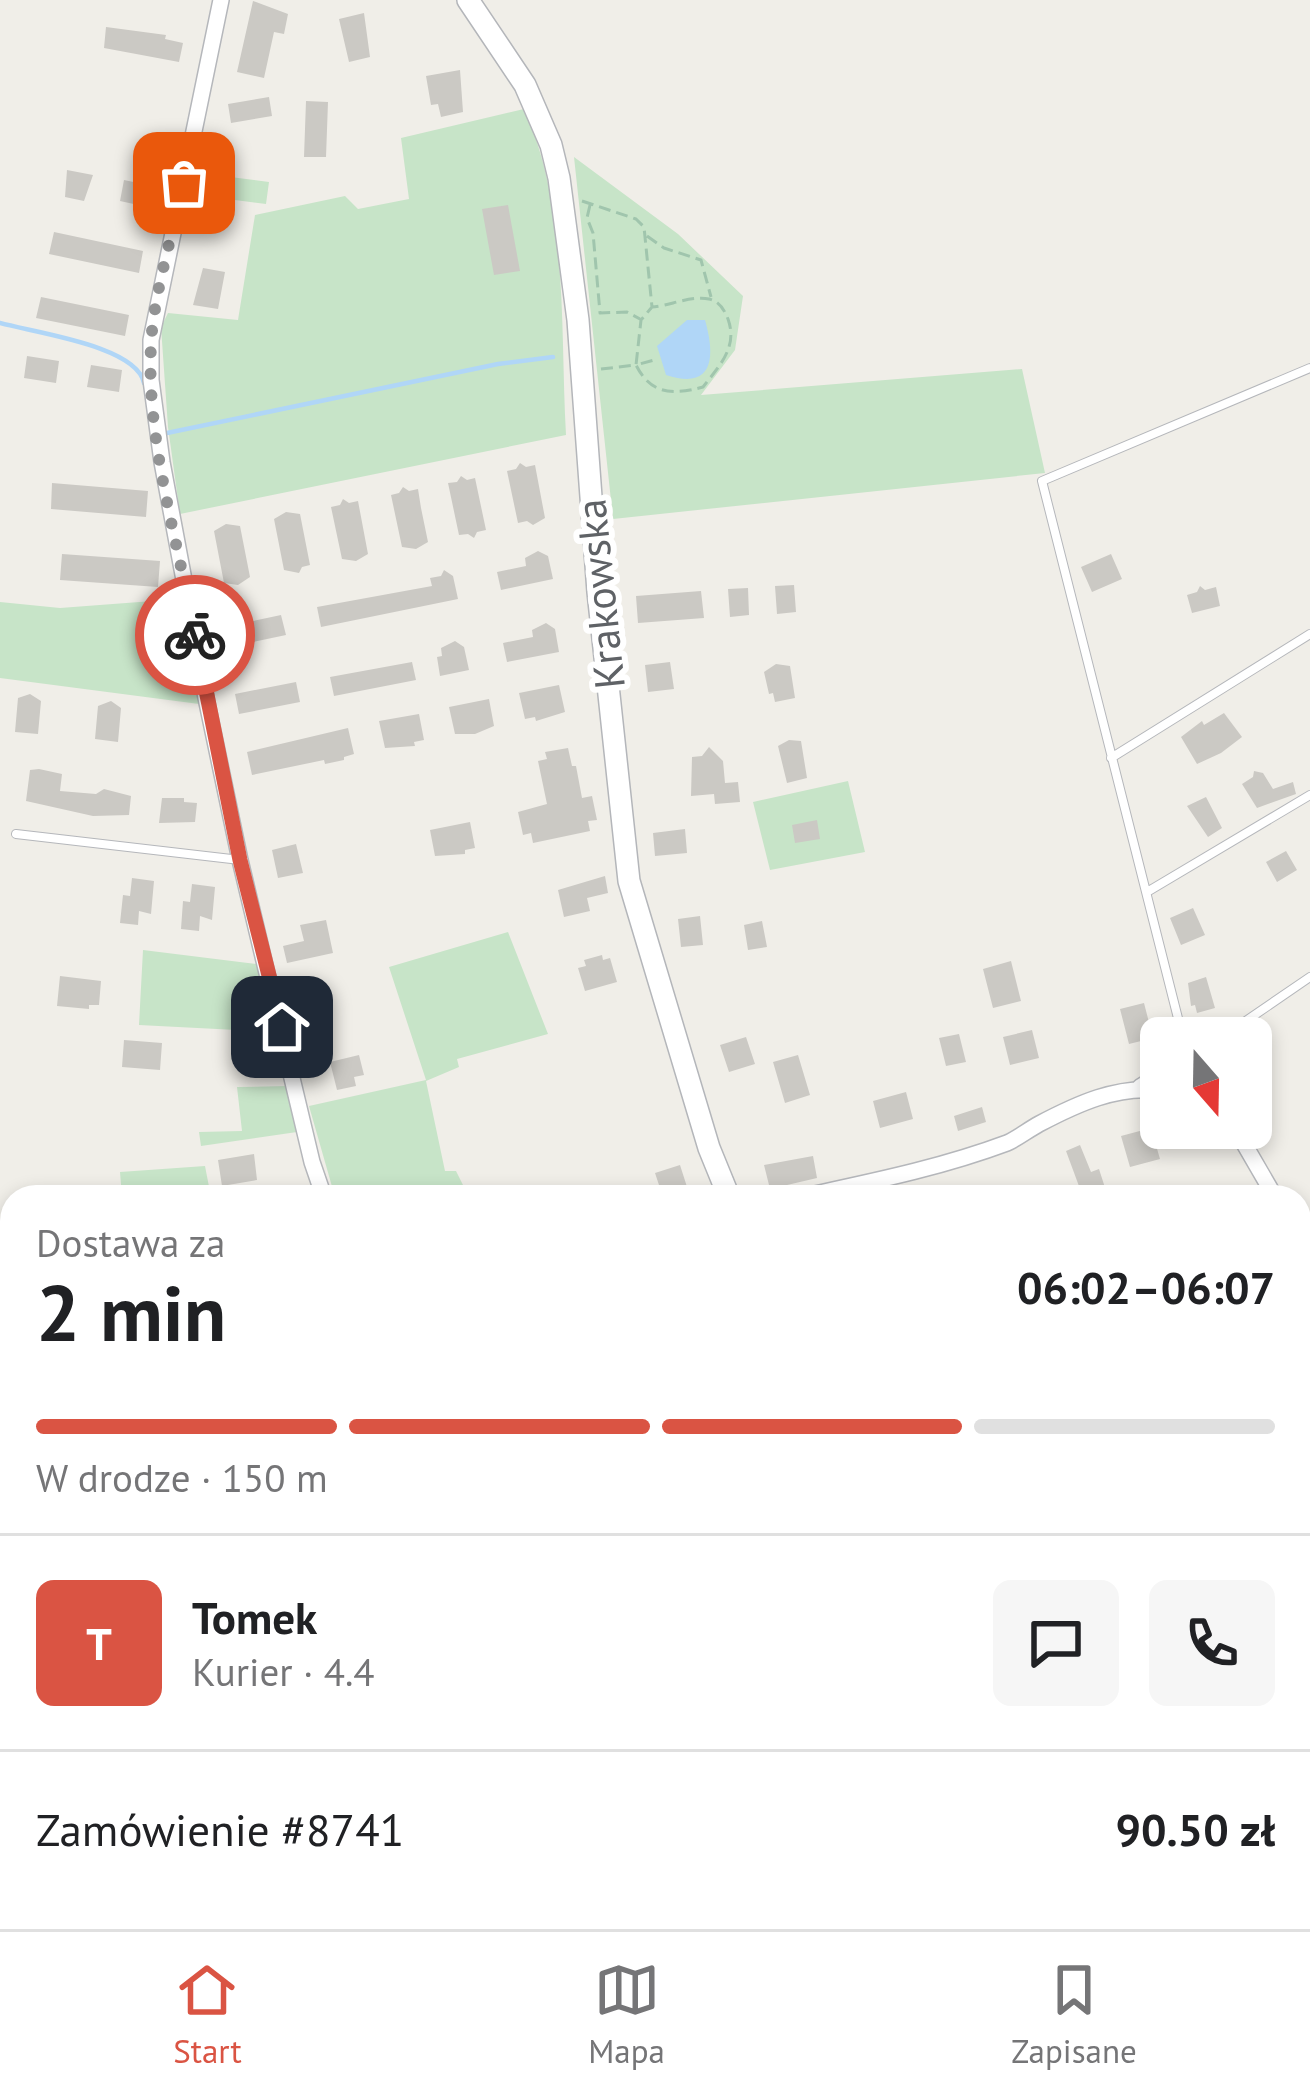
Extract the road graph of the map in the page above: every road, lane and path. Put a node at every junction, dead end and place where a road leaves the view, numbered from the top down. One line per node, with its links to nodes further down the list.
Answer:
1 (220, 0): 17 (street)
2 (468, 0): 12 (street, Krakowska)
3 (575, 197): 4 (path)
4 (590, 204): 5 (path); 8 (path)
5 (646, 235): 6 (path); 7 (path)
6 (711, 299): 7 (path); 10 (path)
7 (652, 308): 8 (path)
8 (641, 320): 10 (path)
9 (654, 361): 10 (path)
10 (637, 365): 12 (path)
11 (1310, 368): 14 (lane)
12 (581, 372): 25 (street, Krakowska)
13 (1310, 634): 14 (lane)
14 (1111, 758): 18 (lane)
15 (1310, 794): 18 (lane)
16 (16, 834): 17 (lane)
17 (240, 860): 24 (street)
18 (1148, 892): 20 (lane)
19 (1310, 977): 21 (lane)
20 (1178, 1017)
21 (1252, 1017)
22 (1140, 1088): 26 (street)
23 (1247, 1149): 27 (street)
24 (320, 1185)
25 (724, 1185)
26 (859, 1185)
27 (1268, 1185)

